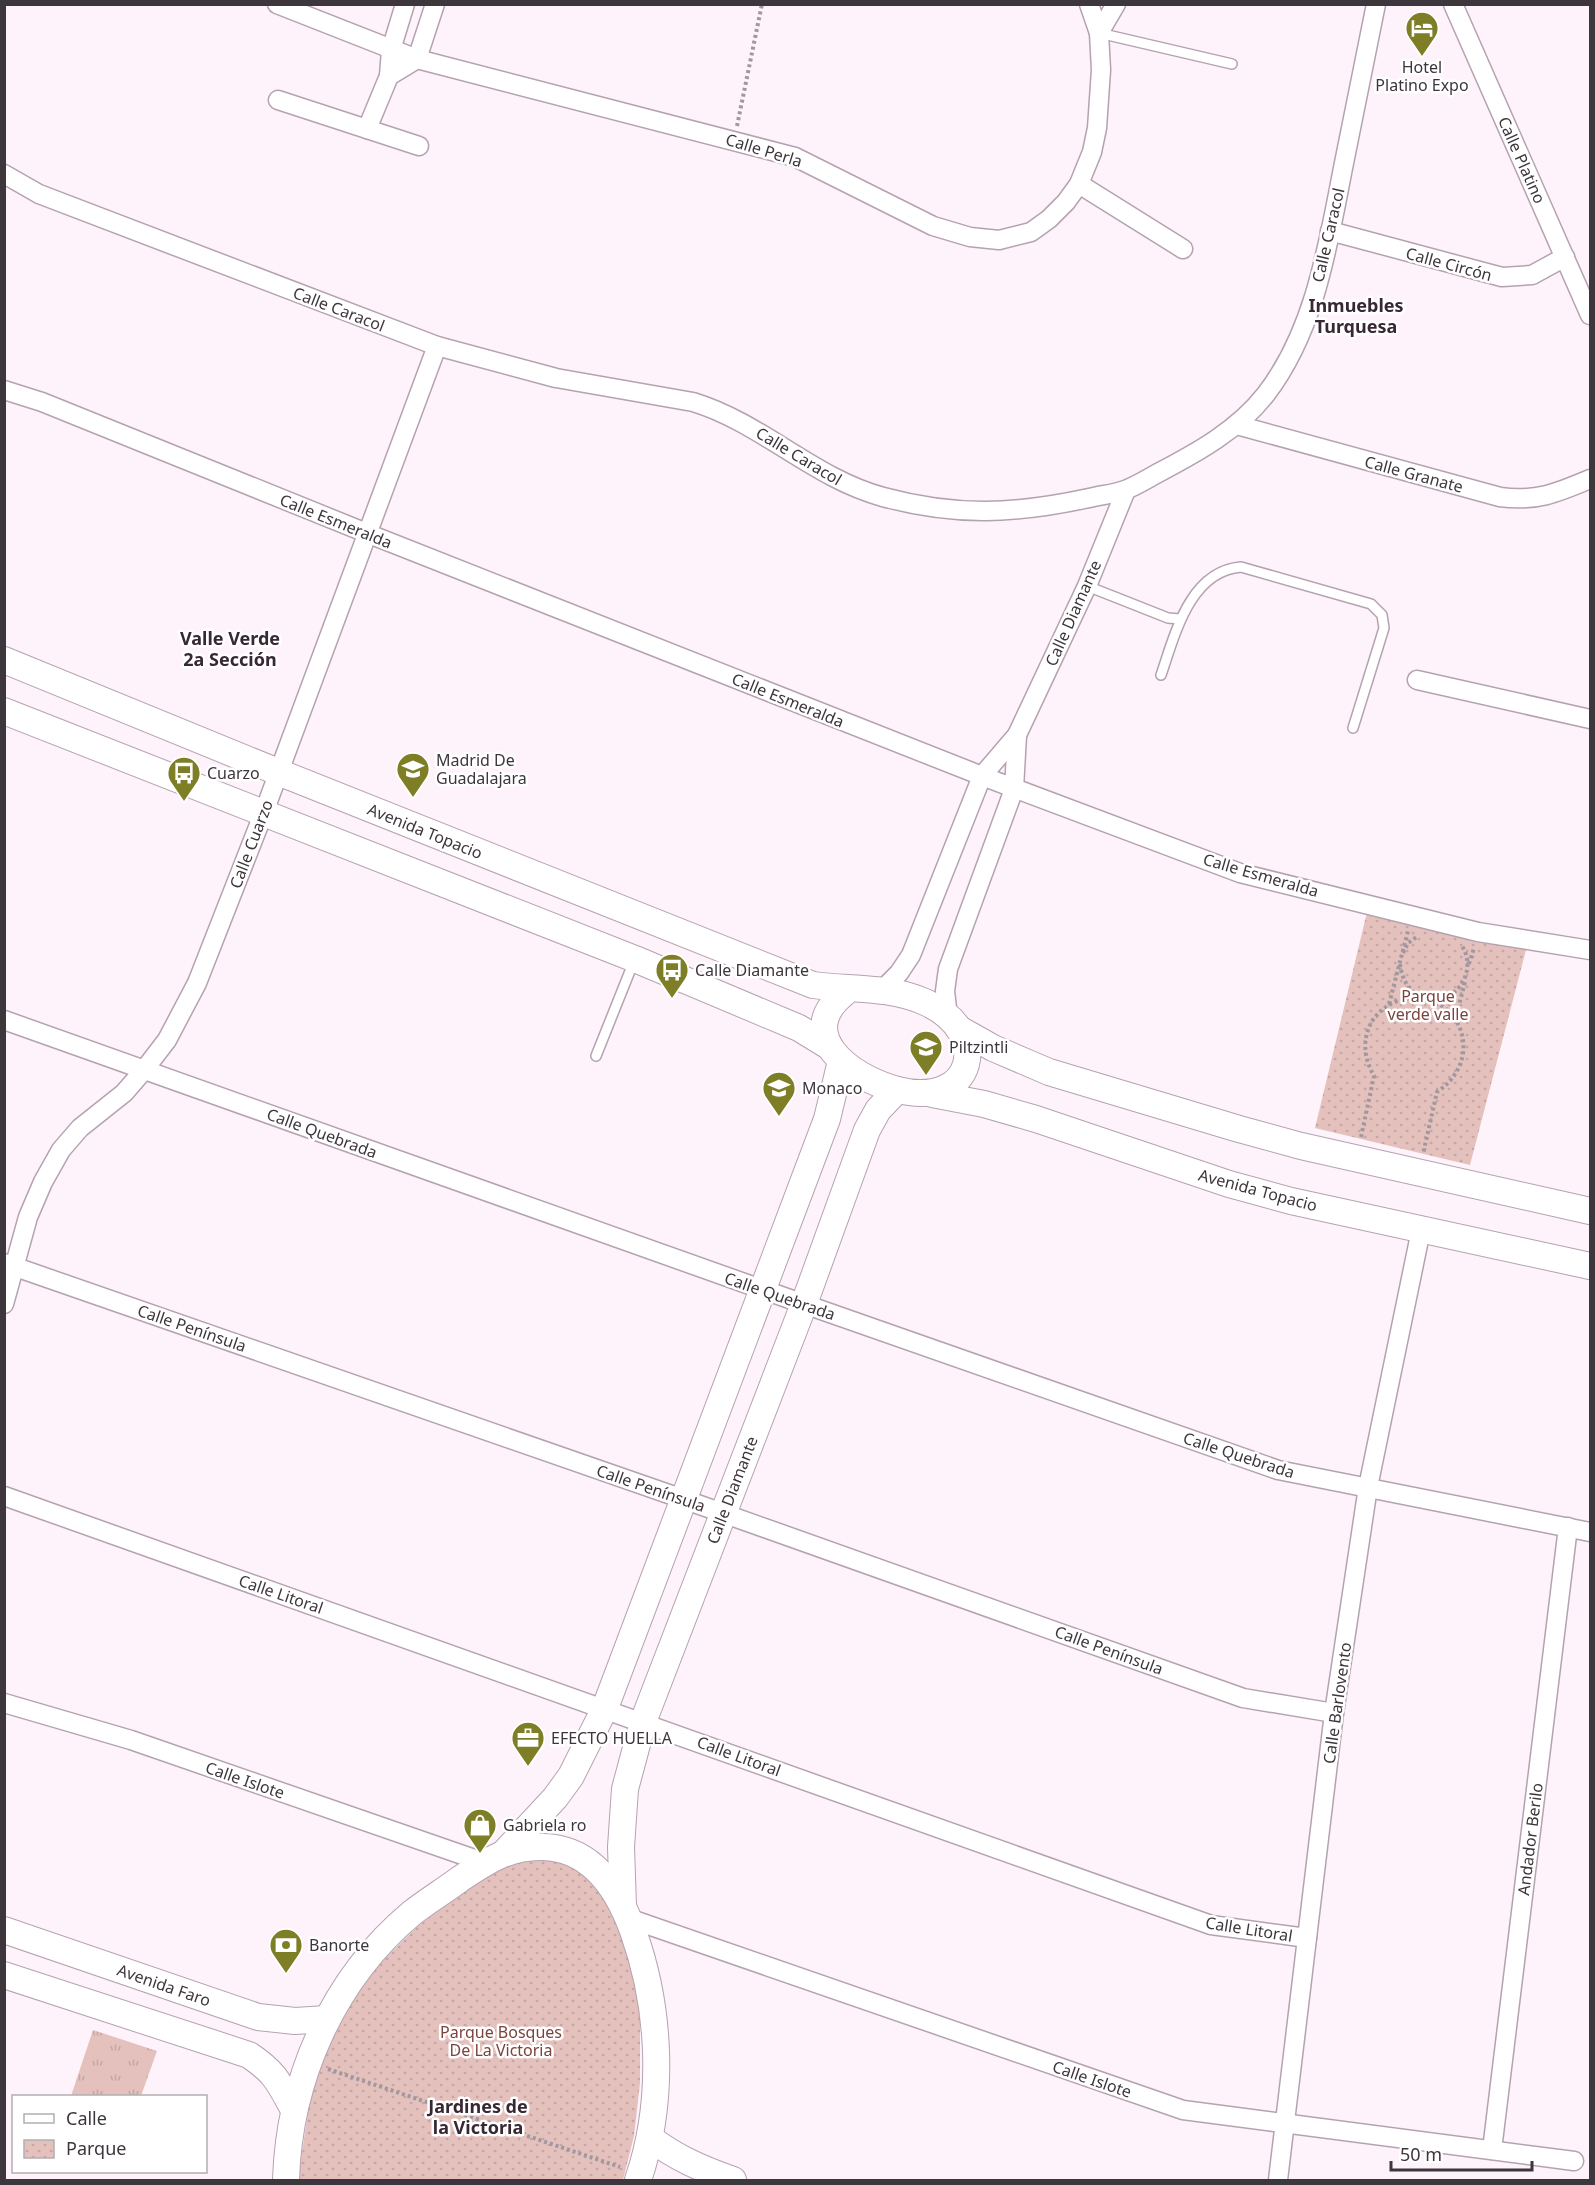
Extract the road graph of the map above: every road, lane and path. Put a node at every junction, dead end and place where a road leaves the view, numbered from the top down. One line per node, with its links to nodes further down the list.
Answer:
1 (277, 4): 10 (street, Calle Perla)
2 (405, 4): 10 (street)
3 (435, 4): 11 (street)
4 (762, 4): 16 (path)
5 (1089, 4): 9 (street, Calle Perla)
6 (1116, 4): 9 (street)
7 (1376, 4): 20 (street, Calle Caracol)
8 (1453, 4): 22 (street, Calle Platino)
9 (1099, 33): 12 (lane); 19 (street, Calle Perla)
10 (391, 50): 11 (street, Calle Perla); 13 (street)
11 (417, 59): 13 (street); 16 (street, Calle Perla)
12 (1232, 64)
13 (389, 76): 15 (street)
14 (278, 100): 15 (street)
15 (367, 129): 17 (street)
16 (734, 141): 19 (street, Calle Perla)
17 (419, 146)
18 (4, 174): 24 (street, Calle Caracol)
19 (1079, 184): 21 (street)
20 (1330, 231): 22 (street, Calle Circón); 26 (street, Calle Caracol)
21 (1184, 249)
22 (1565, 257): 23 (street, Calle Platino)
23 (1590, 315)
24 (437, 346): 28 (street, Calle Caracol); 29 (street, Calle Cuarzo)
25 (4, 390): 29 (street, Calle Esmeralda)
26 (1237, 425): 27 (street, Calle Granate); 28 (street, Calle Caracol)
27 (1590, 479)
28 (1126, 490): 30 (street, Calle Diamante)
29 (369, 534): 39 (street, Calle Cuarzo); 40 (street, Calle Esmeralda)
30 (1087, 586): 31 (lane); 38 (street, Calle Diamante)
31 (1180, 619): 33 (lane); 37 (lane)
32 (4, 660): 39 (street, Avenida Topacio)
33 (1161, 675)
34 (1417, 680): 36 (street)
35 (4, 711): 42 (street)
36 (1589, 718)
37 (1353, 728)
38 (1017, 735): 40 (street, Calle Diamante); 41 (street, Calle Diamante)
39 (278, 772): 42 (street, Calle Cuarzo); 52 (street, Avenida Topacio)
40 (982, 776): 41 (street, Calle Esmeralda); 53 (street, Calle Diamante)
41 (1014, 789): 43 (street, Calle Esmeralda); 58 (street, Calle Diamante)
42 (264, 812): 49 (street); 61 (street, Calle Cuarzo)
43 (1412, 916): 45 (street, Calle Esmeralda); 48 (path)
44 (1428, 932): 48 (path)
45 (1478, 932): 47 (street, Calle Esmeralda); 51 (path)
46 (1458, 942): 51 (path)
47 (1590, 950)
48 (1402, 953): 50 (path)
49 (635, 959): 59 (street); 60 (lane)
50 (1400, 964): 54 (path); 55 (path)
51 (1467, 972): 54 (path); 57 (path)
52 (848, 990): 53 (street); 59 (street)
53 (882, 990): 58 (street)
54 (1425, 998): 55 (path); 57 (path)
55 (1389, 1004): 64 (path)
56 (4, 1020): 61 (street, Calle Quebrada)
57 (1455, 1020): 65 (path)
58 (954, 1023): 63 (street); 64 (street)
59 (836, 1054): 62 (street); 70 (street)
60 (596, 1056)
61 (144, 1070): 68 (street, Calle Cuarzo); 70 (street, Calle Quebrada)
62 (897, 1090): 63 (street); 72 (street, Calle Diamante)
63 (932, 1094): 67 (street, Avenida Topacio)
64 (1356, 1158): 65 (street)
65 (1419, 1172): 66 (street)
66 (1590, 1211)
67 (1421, 1230): 69 (street, Avenida Topacio); 73 (street, Calle Barlovento)
68 (10, 1265): 71 (street, Calle Cuarzo); 75 (street, Calle Península)
69 (1590, 1266)
70 (764, 1290): 72 (street, Calle Quebrada); 75 (street)
71 (4, 1304)
72 (804, 1304): 73 (street, Calle Quebrada); 76 (street, Calle Diamante)
73 (1368, 1487): 77 (street, Calle Quebrada); 81 (street, Calle Barlovento)
74 (4, 1496): 80 (street, Calle Litoral)
75 (683, 1499): 76 (street, Calle Península); 80 (street)
76 (723, 1513): 81 (street, Calle Península); 82 (street, Calle Diamante)
77 (1568, 1527): 78 (street, Calle Quebrada); 93 (street, Andador Berilo)
78 (1590, 1532)
79 (4, 1704): 83 (street, Calle Islote)
80 (605, 1708): 82 (street, Calle Litoral); 83 (street)
81 (1334, 1713): 86 (street, Calle Barlovento)
82 (644, 1722): 84 (street, Calle Diamante); 86 (street, Calle Litoral)
83 (494, 1858): 84 (street); 88 (street)
84 (626, 1912): 91 (street, Calle Islote); 92 (street)
85 (4, 1930): 88 (street, Avenida Faro)
86 (1307, 1938): 91 (street, Calle Barlovento)
87 (4, 1975): 90 (street)
88 (327, 2019): 89 (street)
89 (308, 2062): 90 (street); 95 (path)
90 (294, 2110): 96 (street)
91 (1285, 2122): 93 (street, Calle Islote); 98 (street, Calle Barlovento)
92 (650, 2138): 95 (street); 97 (street)
93 (1492, 2150): 94 (street, Calle Islote)
94 (1574, 2161)
95 (639, 2177)
96 (286, 2181)
97 (733, 2181)
98 (1278, 2181)

